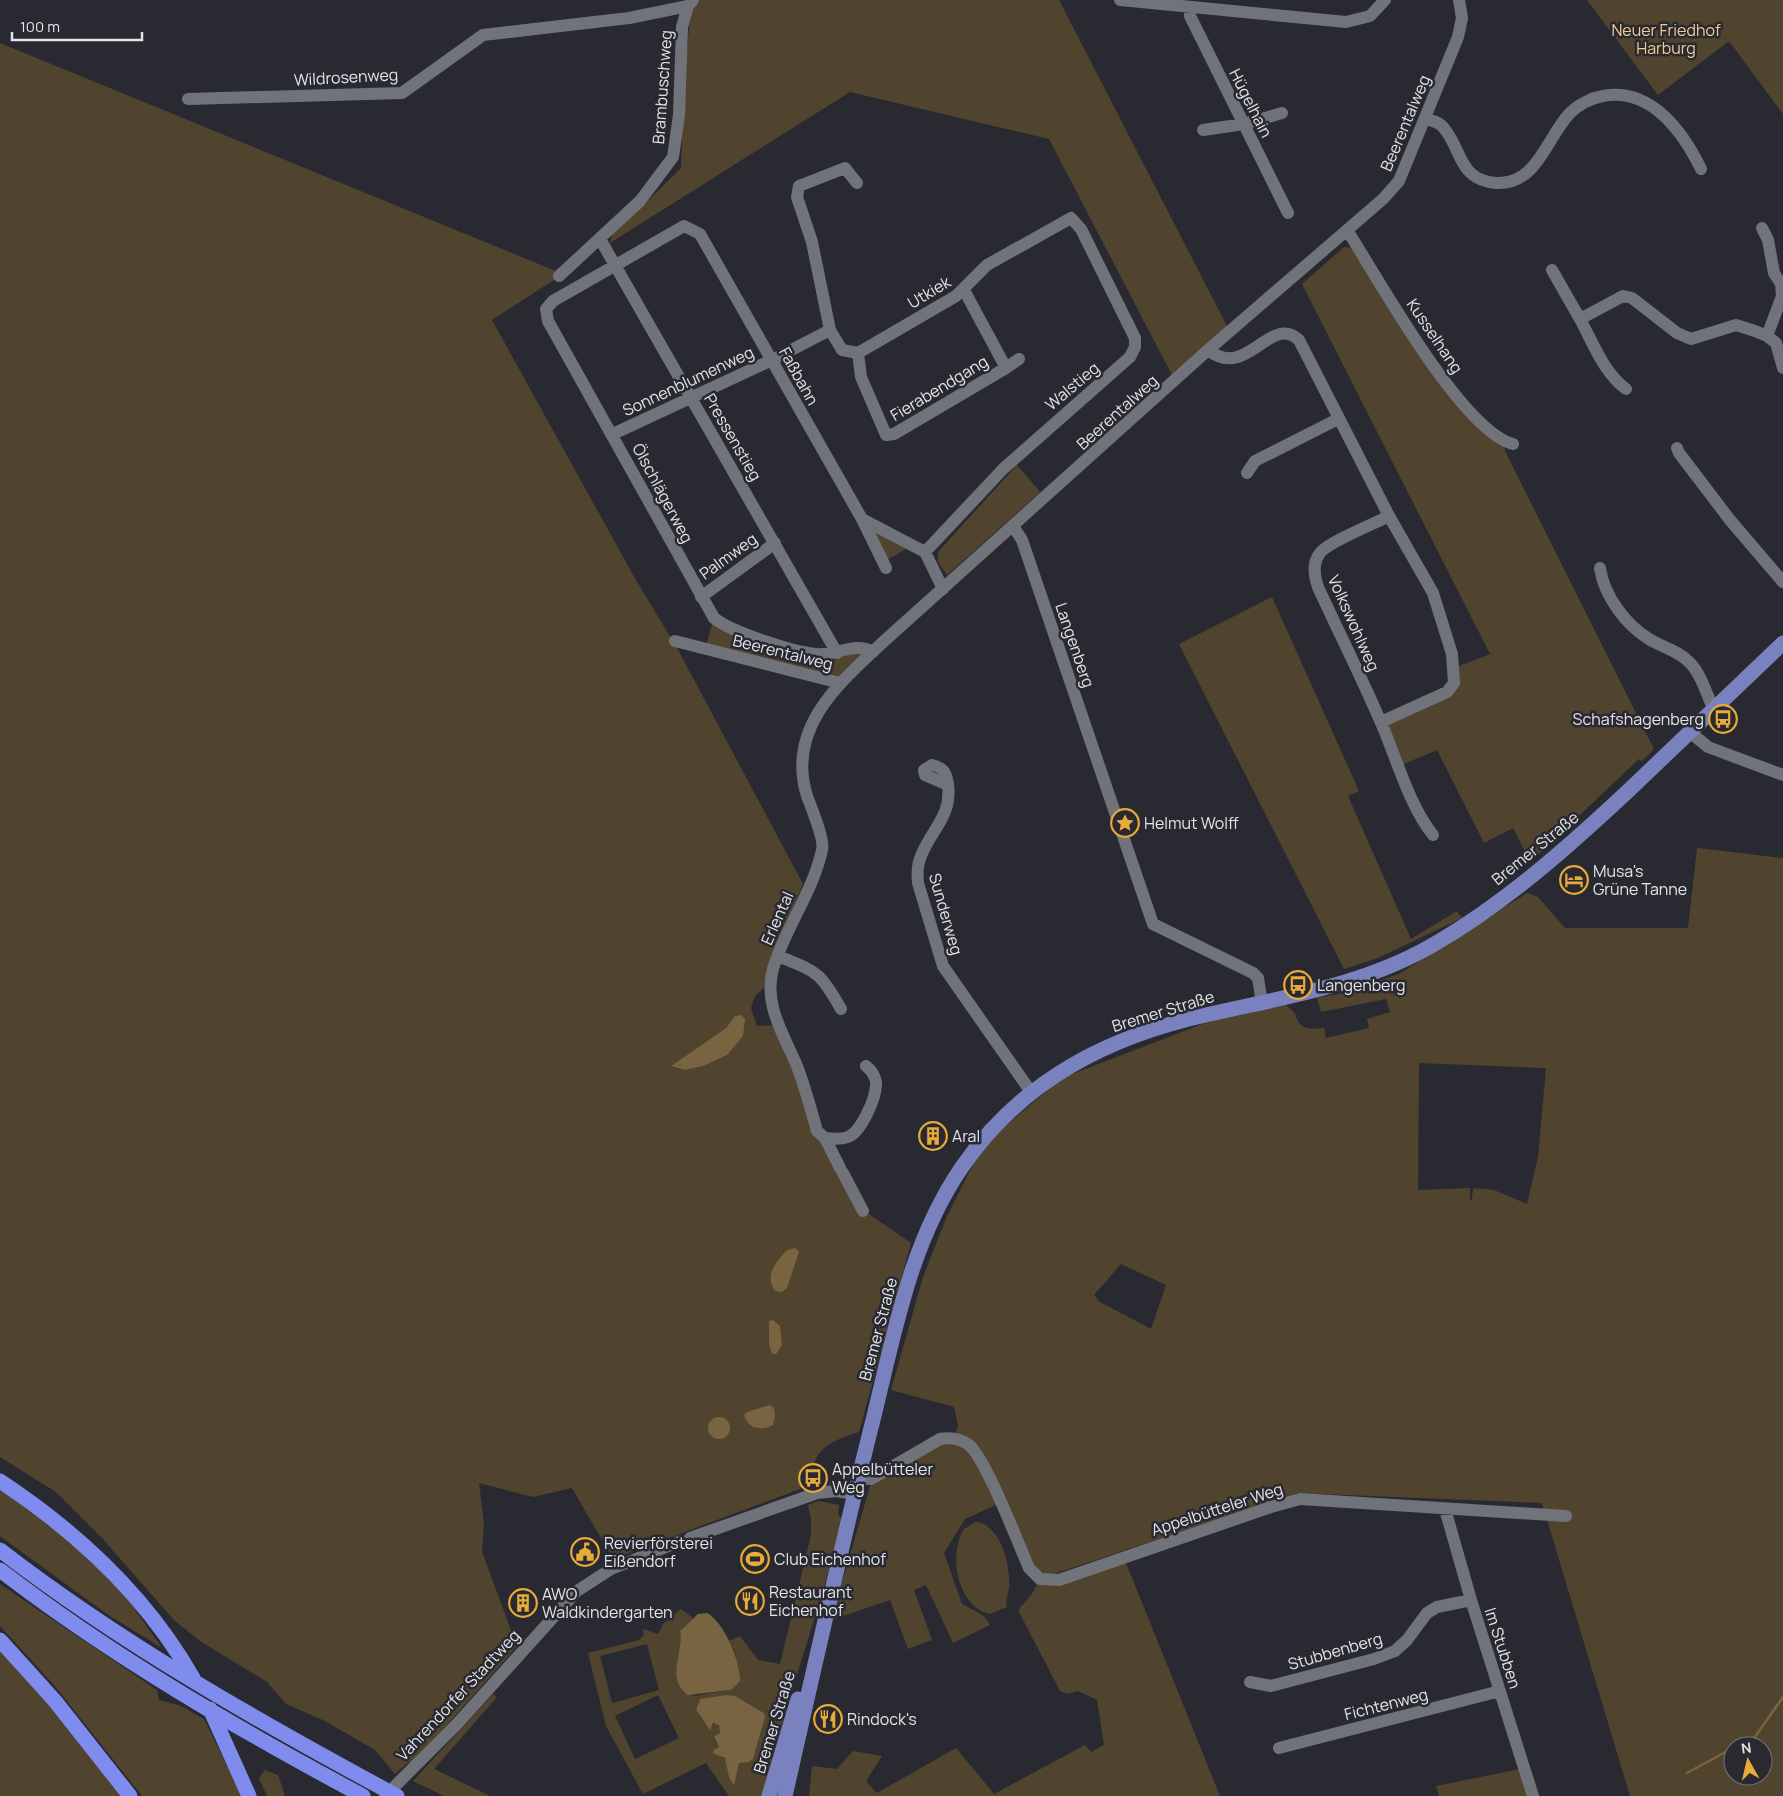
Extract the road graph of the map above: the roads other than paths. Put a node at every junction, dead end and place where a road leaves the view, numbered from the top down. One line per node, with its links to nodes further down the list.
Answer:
1 (1120, 0): 5 (street)
2 (1385, 0): 5 (street)
3 (1459, 0): 8 (street, Beerentalweg)
4 (691, 3): 6 (street, Wildrosenweg); 17 (street, Brambuschweg)
5 (1190, 7): 9 (street, Hügelhain)
6 (188, 99)
7 (1282, 113): 9 (street)
8 (1425, 118): 11 (street); 16 (street, Beerentalweg)
9 (1244, 124): 10 (street); 13 (street, Hügelhain)
10 (1203, 130)
11 (1702, 169)
12 (858, 183): 23 (street)
13 (1288, 213)
14 (1071, 218): 21 (street, Utkiek); 42 (street, Walstieg)
15 (1762, 228): 24 (street)
16 (1347, 230): 25 (street, Beerentalweg); 35 (street, Kusselhang)
17 (600, 239): 18 (street, Pressenstieg); 20 (street, Brambuschweg)
18 (615, 263): 28 (street, Faßbahn); 32 (street, Pressenstieg); 34 (street, Ölschlägerweg)
19 (1552, 270): 22 (street)
20 (559, 276)
21 (964, 290): 26 (street, Utkiek); 29 (street)
22 (1580, 319): 24 (street); 31 (street)
23 (830, 330): 26 (street); 28 (street, Sonnenblumenweg)
24 (1767, 336): 30 (street)
25 (1208, 350): 33 (street); 40 (street, Beerentalweg)
26 (858, 353): 29 (street, Fierabendgang)
27 (1019, 359): 29 (street)
28 (772, 360): 32 (street, Sonnenblumenweg); 39 (street, Faßbahn)
29 (1006, 368)
30 (1783, 368)
31 (1626, 389)
32 (692, 398): 34 (street, Sonnenblumenweg); 41 (street, Pressenstieg)
33 (1338, 419): 37 (street); 38 (street)
34 (613, 434): 47 (street, Ölschlägerweg)
35 (1513, 444)
36 (1677, 448): 45 (street)
37 (1247, 474)
38 (1389, 516): 54 (street, Volkswohlweg); 54 (street)
39 (862, 519): 42 (street); 43 (street, Faßbahn)
40 (1013, 526): 46 (street, Beerentalweg); 60 (street, Langenberg)
41 (775, 543): 47 (street, Palmweg); 51 (street, Pressenstieg)
42 (925, 552): 46 (street)
43 (886, 568)
44 (1600, 568): 53 (street)
45 (1783, 582)
46 (943, 589): 50 (street, Beerentalweg)
47 (700, 596): 51 (street, Ölschlägerweg)
48 (674, 641): 52 (street, Beerentalweg)
49 (1783, 643): 53 (main road, Bremer Straße)
50 (872, 652): 51 (street, Ölschlägerweg); 52 (street, Beerentalweg)
51 (837, 653)
52 (840, 683): 59 (street, Erlental)
53 (1714, 710): 55 (main road, Bremer Straße)
54 (1381, 722): 58 (street, Volkswohlweg)
55 (1691, 733): 56 (street); 60 (main road, Bremer Straße)
56 (1783, 775)
57 (948, 785): 63 (street, Sunderweg)
58 (1433, 836)
59 (778, 956): 61 (street); 64 (street, Erlental)
60 (1262, 1003): 63 (main road, Bremer Straße)
61 (841, 1009)
62 (866, 1066): 64 (street)
63 (1031, 1092): 66 (main road, Bremer Straße)
64 (824, 1138): 65 (street, Erlental)
65 (863, 1210)
66 (858, 1479): 68 (main road, Bremer Straße); 69 (street, Appelbütteler Weg)
67 (0, 1481): 80 (highway)
68 (855, 1494): 74 (main road, Bremer Straße); 82 (street, Vahrendorfer Stadtweg)
69 (1445, 1509): 70 (street, Appelbütteler Weg); 73 (street, Im Stubben)
70 (1566, 1516)
71 (0, 1550): 83 (highway)
72 (0, 1570): 81 (highway)
73 (1470, 1600): 76 (street, Stubbenberg); 77 (street, Im Stubben)
74 (823, 1632): 84 (main road, Bremer Straße); 85 (main road, Bremer Straße)
75 (0, 1640): 79 (highway)
76 (1250, 1682)
77 (1500, 1691): 78 (street, Fichtenweg); 86 (street, Im Stubben)
78 (1280, 1748)
79 (130, 1796)
80 (249, 1796)
81 (363, 1796)
82 (385, 1796)
83 (397, 1796)
84 (769, 1796)
85 (785, 1796)
86 (1533, 1796)

